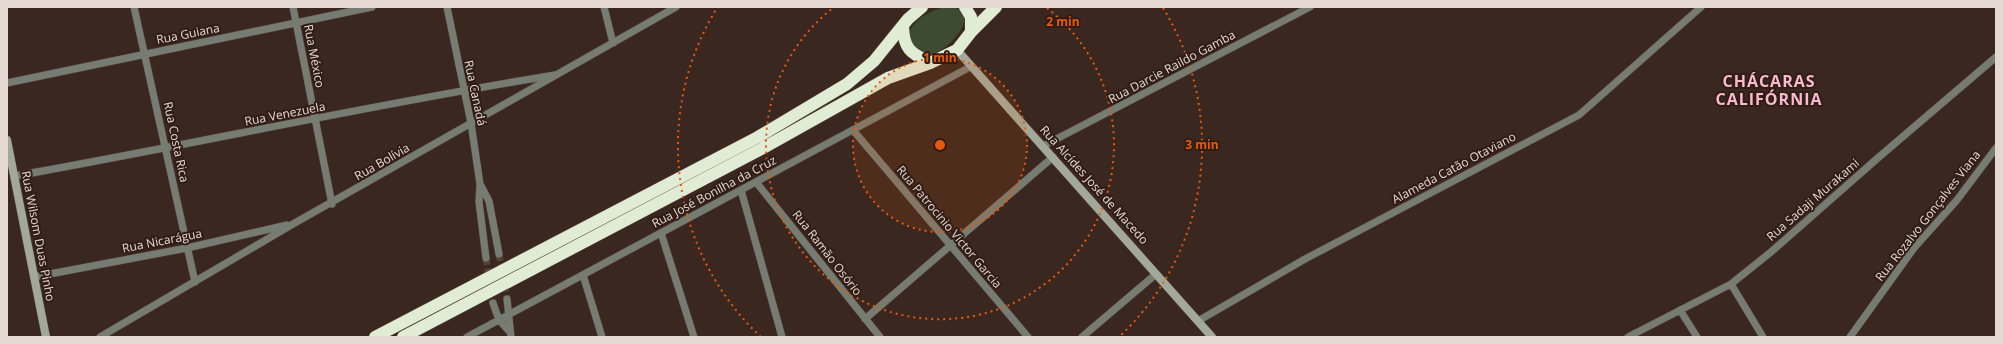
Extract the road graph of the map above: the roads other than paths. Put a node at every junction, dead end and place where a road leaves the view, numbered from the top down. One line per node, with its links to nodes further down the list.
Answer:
1 (134, 7): 17 (street, Rua Costa Rica)
2 (293, 7): 12 (street, Rua México)
3 (372, 7): 12 (street, Rua Guiana)
4 (447, 7): 23 (street, Rua Canadá)
5 (604, 7): 15 (street)
6 (676, 7): 15 (street, Rua Bolívia)
7 (922, 7): 13 (highway)
8 (965, 7): 14 (highway)
9 (996, 7): 14 (highway)
10 (1310, 7): 28 (street, Rua Darcie Raildo Gamba)
11 (1701, 7): 54 (street, Alameda Catão Otaviano)
12 (296, 23): 17 (street, Rua Guiana); 24 (street, Rua México)
13 (903, 27): 19 (highway); 58 (highway)
14 (971, 32): 16 (highway)
15 (613, 43): 21 (street, Rua Bolívia)
16 (957, 50): 19 (highway); 20 (street, Rua Alcídes José de Macedo)
17 (145, 54): 22 (street, Rua Guiana); 29 (street, Rua Costa Rica)
18 (1996, 57): 47 (street, Rua Sadaji Murakami)
19 (930, 63): 59 (highway)
20 (970, 67): 26 (street, Rua José Bonilha da Cruz); 28 (street, Rua Alcídes José de Macedo)
21 (559, 74): 23 (street, Rua Venezuela); 25 (street, Rua Bolívia)
22 (7, 83)
23 (463, 89): 24 (street, Rua Venezuela); 25 (street, Rua Canadá)
24 (314, 119): 29 (street, Rua Venezuela); 36 (street, Rua México)
25 (471, 123): 34 (street, Rua Canadá); 36 (street, Rua Bolívia)
26 (853, 130): 33 (street, Rua José Bonilha da Cruz); 39 (street, Rua Patrocinio Victor Garcia)
27 (7, 140): 32 (street, Rua Wilsom Duas Pinho)
28 (1043, 146): 31 (street, Rua Alcídes José de Macedo)
29 (167, 148): 32 (street, Rua Venezuela); 40 (street, Rua Costa Rica)
30 (1996, 148): 71 (street, Rua Rozalvo Gonçalves Viana)
31 (1053, 157): 39 (street); 43 (street, Rua Alcídes José de Macedo)
32 (15, 176): 45 (street, Rua Wilsom Duas Pinho)
33 (756, 182): 35 (street, Rua José Bonilha da Cruz); 52 (street, Rua Ramão Osório)
34 (480, 184): 41 (street); 42 (street)
35 (741, 190): 38 (street, Rua José Bonilha da Cruz); 63 (street)
36 (332, 204): 37 (street, Rua Bolívia)
37 (293, 224): 40 (street, Rua Nicarágua); 46 (street, Rua Bolívia)
38 (661, 233): 44 (street, Rua José Bonilha da Cruz); 62 (street)
39 (950, 247): 52 (street); 65 (street, Rua Patrocinio Victor Garcia)
40 (187, 248): 45 (street, Rua Nicarágua); 46 (street, Rua Costa Rica)
41 (499, 254)
42 (486, 258)
43 (1156, 274): 54 (street, Rua Alcídes José de Macedo); 66 (street)
44 (583, 275): 51 (street, Rua José Bonilha da Cruz); 61 (street)
45 (34, 277): 56 (street, Rua Wilsom Duas Pinho)
46 (195, 282): 57 (street, Rua Bolívia)
47 (1731, 284): 50 (street, Rua Sadaji Murakami); 70 (street)
48 (507, 299): 51 (street)
49 (494, 303): 53 (street)
50 (1680, 310): 68 (street, Rua Sadaji Murakami); 69 (street)
51 (509, 315): 53 (street, Rua José Bonilha da Cruz); 55 (street)
52 (865, 319): 64 (street, Rua Ramão Osório)
53 (499, 320): 55 (street); 60 (street, Rua José Bonilha da Cruz)
54 (1198, 321): 67 (street, Rua Alcídes José de Macedo)
55 (510, 334)
56 (46, 337)
57 (100, 337)
58 (375, 337)
59 (403, 337)
60 (467, 337)
61 (602, 337)
62 (694, 337)
63 (782, 337)
64 (880, 337)
65 (1028, 337)
66 (1082, 337)
67 (1212, 337)
68 (1629, 337)
69 (1697, 337)
70 (1763, 337)
71 (1850, 337)

